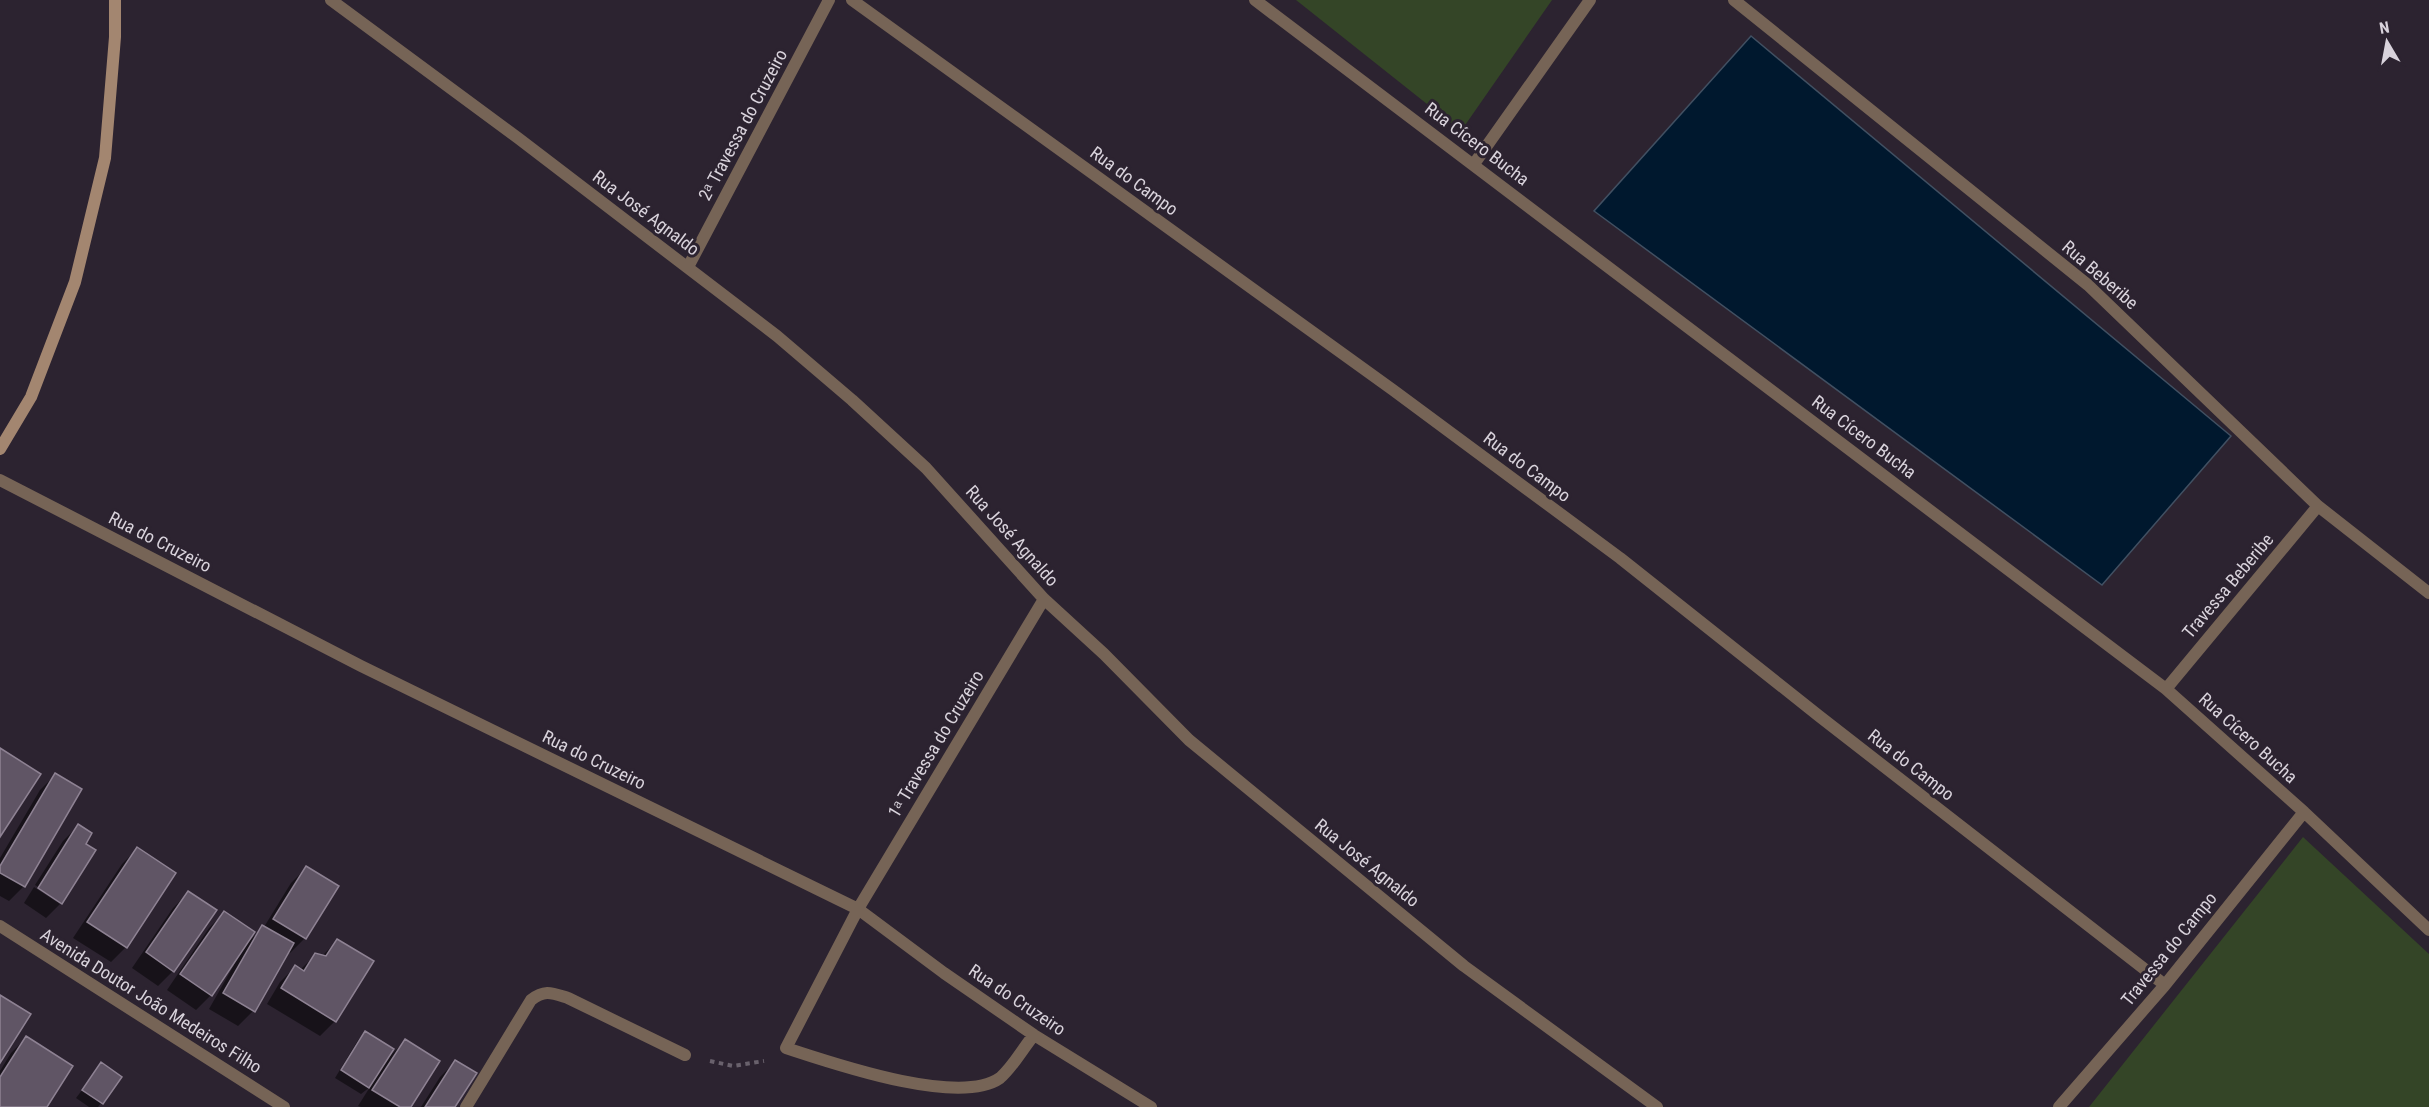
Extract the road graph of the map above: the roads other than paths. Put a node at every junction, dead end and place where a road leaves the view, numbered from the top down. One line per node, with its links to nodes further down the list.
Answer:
1 (115, 0): 10 (main road)
2 (331, 0): 9 (street, Rua José Agnaldo)
3 (829, 0): 9 (street, 2ᵃ Travessa do Cruzeiro)
4 (852, 0): 20 (street, Rua do Campo)
5 (1256, 0): 8 (street, Rua Cícero Bucha)
6 (1590, 0): 8 (street)
7 (1734, 0): 12 (street, Rua Beberibe)
8 (1474, 164): 15 (street, Rua Cícero Bucha)
9 (687, 267): 14 (street, Rua José Agnaldo)
10 (0, 449)
11 (0, 480): 17 (street, Rua do Cruzeiro)
12 (2318, 506): 13 (street, Rua Beberibe); 15 (street, Travessa Beberibe)
13 (2429, 593)
14 (1044, 598): 17 (street, 1ᵃ Travessa do Cruzeiro); 26 (street, Rua José Agnaldo)
15 (2166, 689): 16 (street, Rua Cícero Bucha)
16 (2304, 812): 19 (street, Rua Cícero Bucha); 20 (street, Travessa do Campo)
17 (858, 909): 21 (street, Rua do Cruzeiro); 21 (street, 1ᵃ Travessa do Cruzeiro)
18 (0, 926): 23 (street, Avenida Doutor João Medeiros Filho)
19 (2429, 930)
20 (2165, 985): 27 (street, Travessa do Campo)
21 (1034, 1035): 25 (street, Rua do Cruzeiro)
22 (685, 1056): 24 (street)
23 (284, 1107)
24 (466, 1107)
25 (1151, 1107)
26 (1657, 1107)
27 (2059, 1107)

